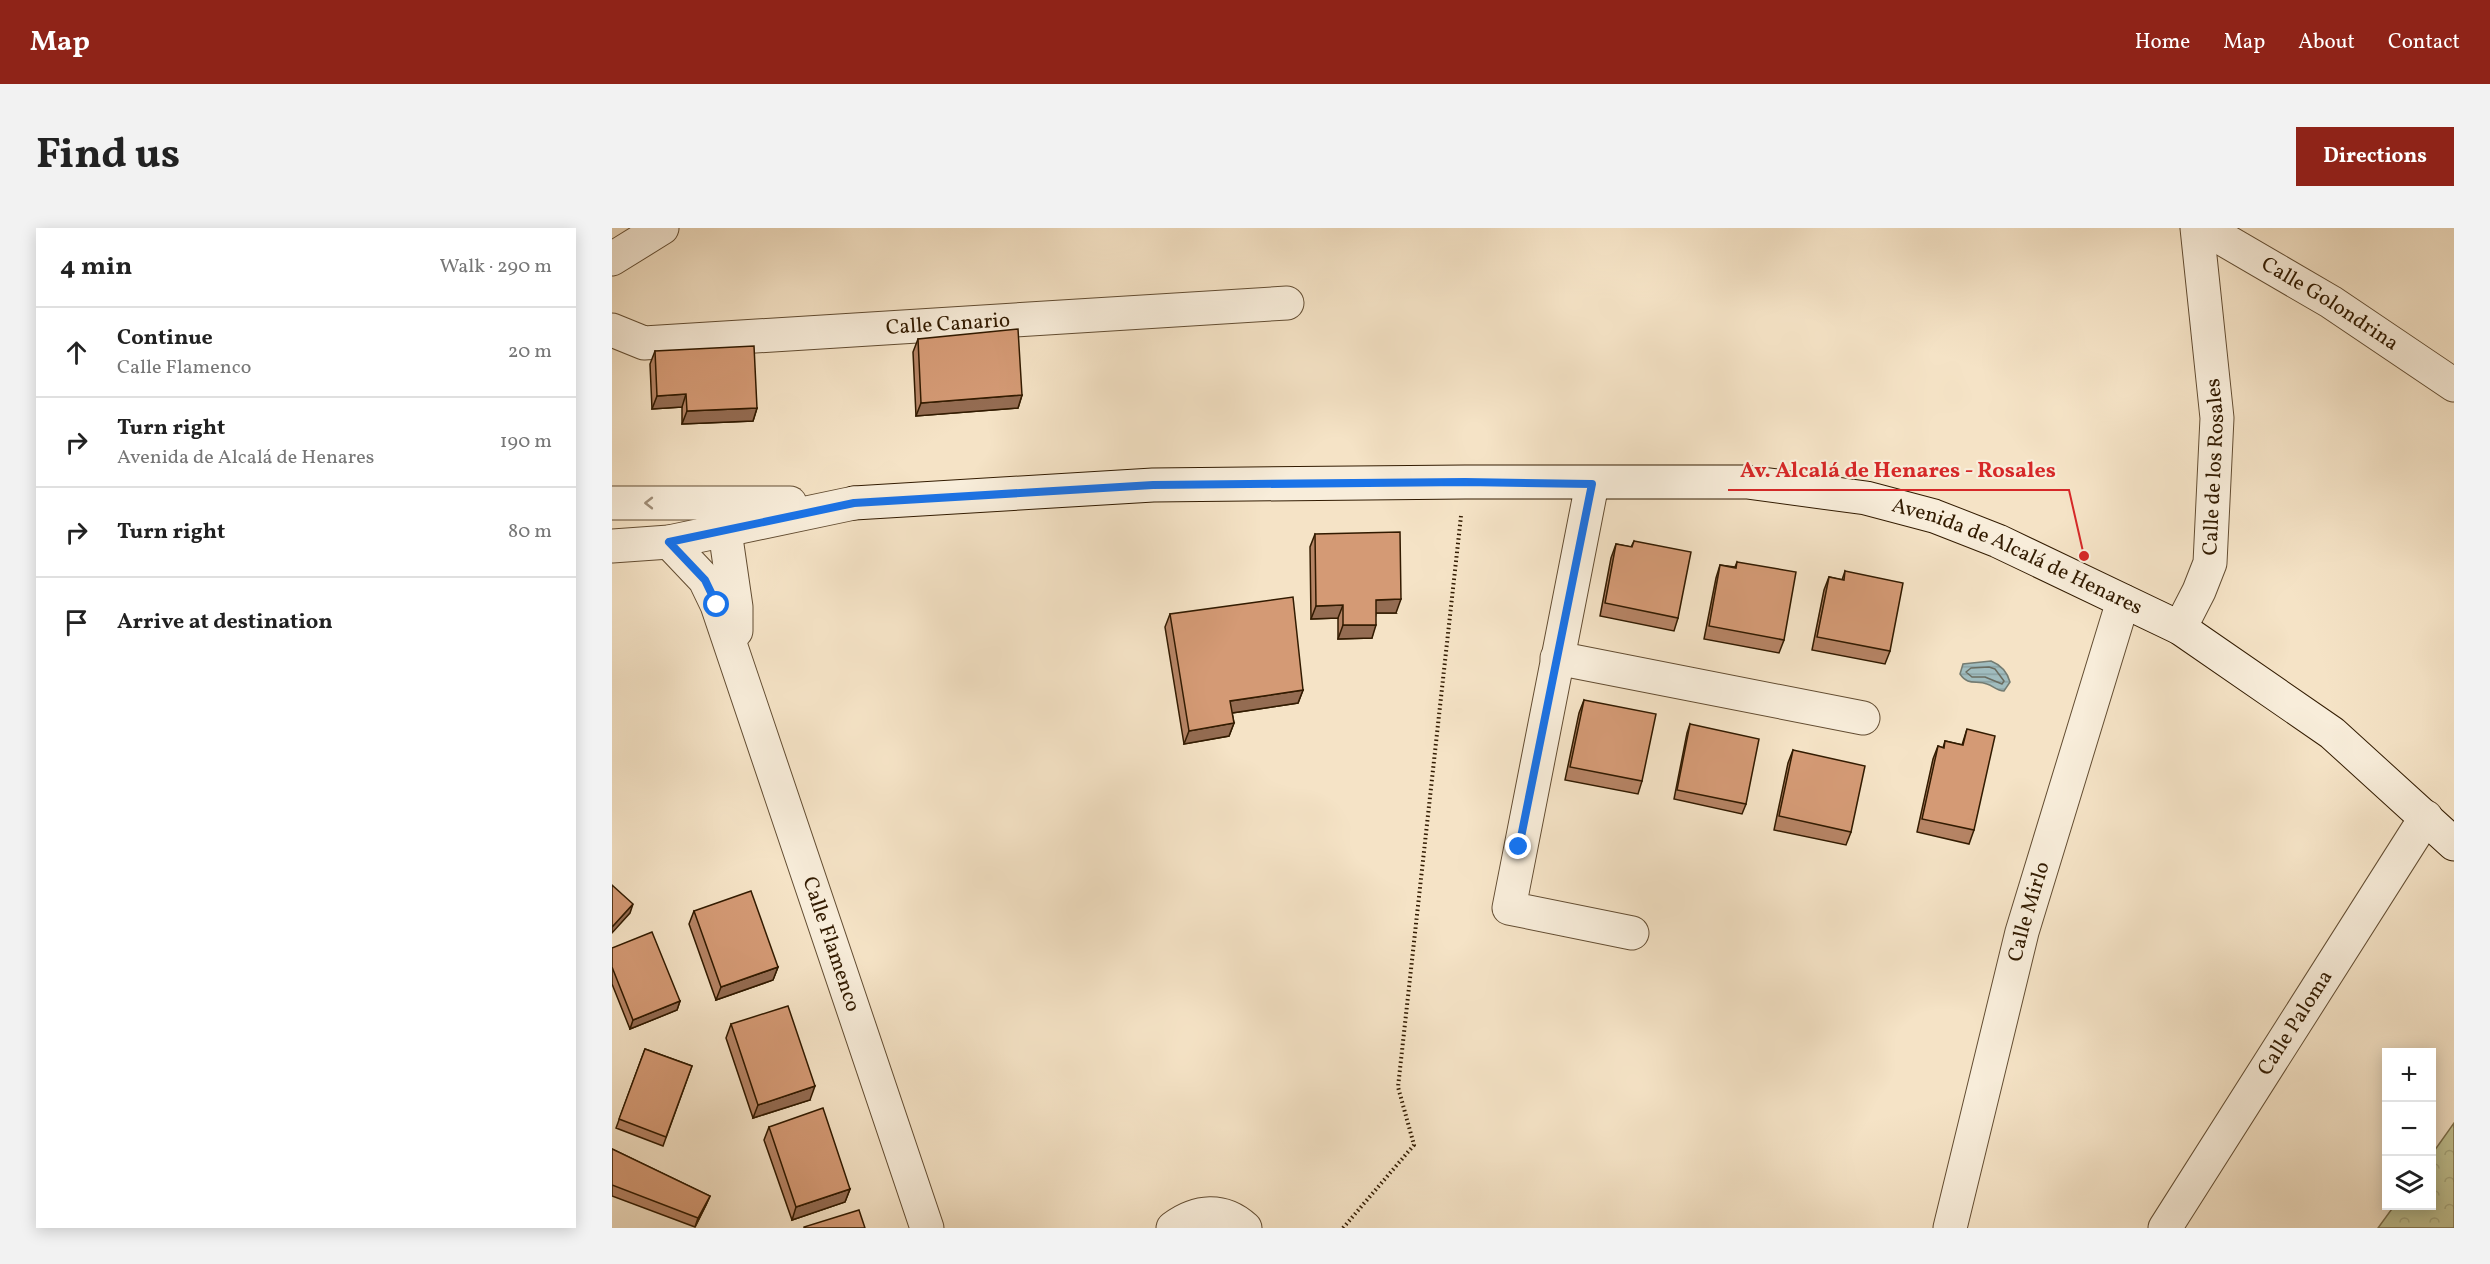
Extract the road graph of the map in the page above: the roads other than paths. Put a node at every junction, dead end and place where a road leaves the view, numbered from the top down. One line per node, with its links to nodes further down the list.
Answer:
1 (619, 228): 5 (street)
2 (662, 228): 6 (street)
3 (2197, 228): 18 (street, Calle de los Rosales)
4 (2204, 228): 9 (street, Calle Golondrina)
5 (612, 243)
6 (612, 259)
7 (1287, 303): 8 (street, Calle Canario)
8 (612, 330)
9 (2454, 385)
10 (1592, 484): 13 (street, Avenida de Alcalá de Henares); 17 (street, Avenida de Alcalá de Henares); 19 (street)
11 (612, 503): 12 (street, Avenida de Alcalá de Henares, one-way to 11)
12 (697, 503): 13 (street, Avenida de Alcalá de Henares); 14 (street)
13 (854, 503): 14 (street, Avenida de Alcalá de Henares)
14 (725, 531): 15 (street, Avenida de Alcalá de Henares); 20 (street, Calle Flamenco)
15 (669, 542): 16 (street, Avenida de Alcalá de Henares); 20 (street, Calle Flamenco)
16 (612, 546)
17 (2123, 601): 18 (street, Avenida de Alcalá de Henares); 28 (street, Calle Mirlo)
18 (2180, 627): 22 (street, Avenida de Alcalá de Henares)
19 (1557, 658): 21 (street); 24 (street)
20 (736, 660): 25 (street, Calle Flamenco)
21 (1863, 718)
22 (2426, 817): 23 (street, Avenida de Alcalá de Henares); 29 (street, Calle Paloma)
23 (2454, 844)
24 (1632, 933)
25 (927, 1228)
26 (1173, 1228): 27 (street)
27 (1245, 1228)
28 (1950, 1228)
29 (2165, 1228)

